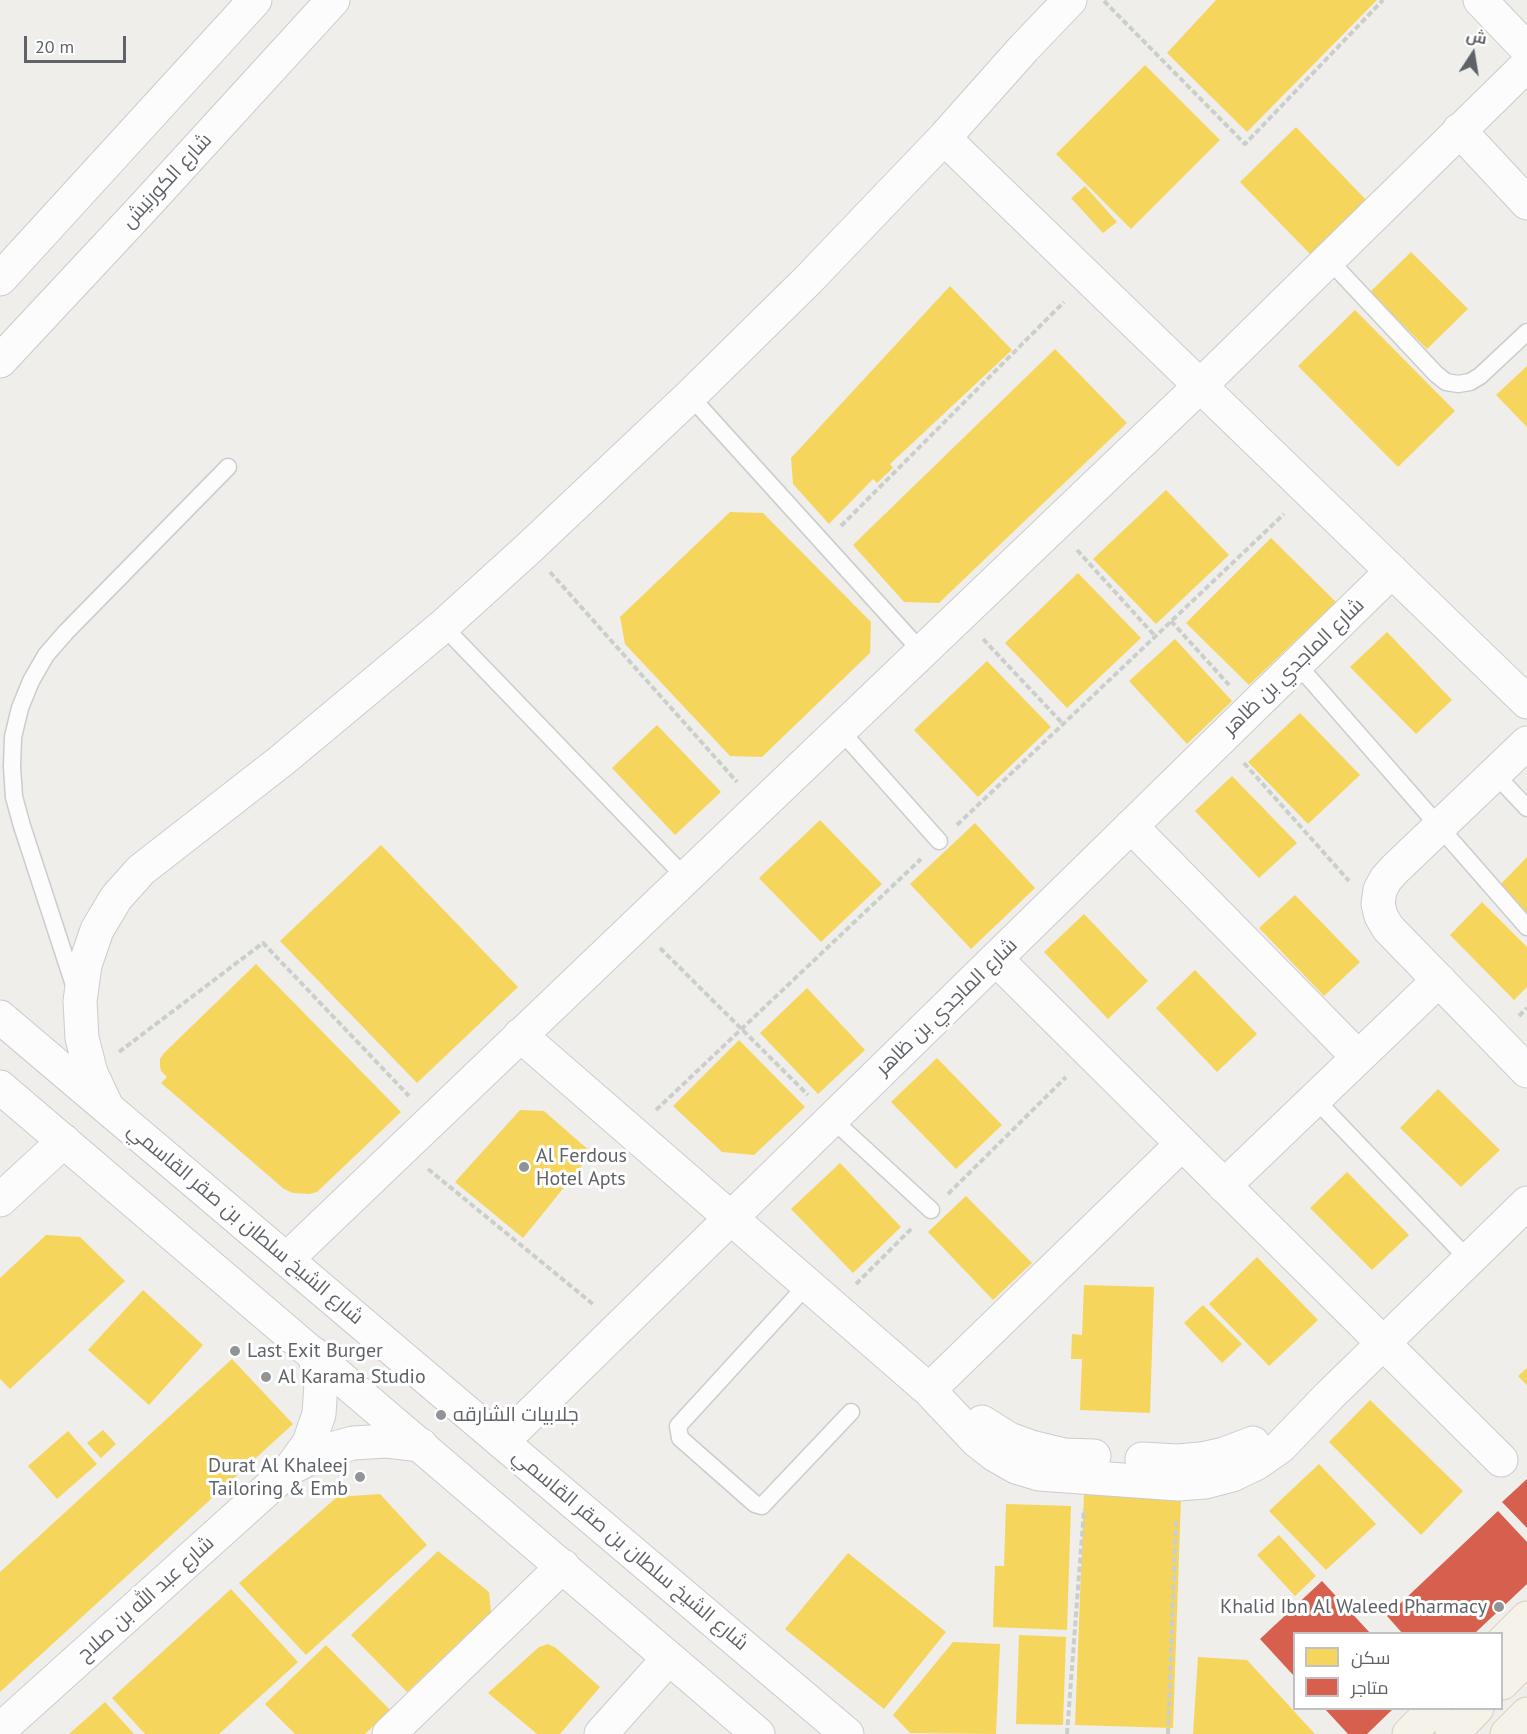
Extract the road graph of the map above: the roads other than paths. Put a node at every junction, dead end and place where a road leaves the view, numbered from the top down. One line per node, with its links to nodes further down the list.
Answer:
1 (255, 0): 11 (street)
2 (333, 0): 13 (street, شارع الكورنيش)
3 (1070, 0): 8 (street)
4 (1480, 0): 5 (street)
5 (1527, 49)
6 (1527, 65): 7 (street)
7 (1459, 130): 9 (street); 10 (street)
8 (944, 138): 14 (street); 15 (street)
9 (1527, 203)
10 (1329, 259): 12 (lane); 14 (street)
11 (0, 279)
12 (1527, 333)
13 (0, 361)
14 (1200, 386): 17 (street); 19 (street)
15 (690, 396): 18 (street); 19 (lane)
16 (228, 467): 33 (lane)
17 (1392, 571): 20 (street, شارع الماجدي بن ظاهر); 21 (street)
18 (443, 626): 29 (lane); 33 (street)
19 (922, 652): 22 (street)
20 (1297, 664): 26 (street, شارع الماجدي بن ظاهر); 27 (lane)
21 (1527, 702)
22 (840, 729): 28 (lane); 29 (street)
23 (1527, 743): 24 (street)
24 (1495, 774): 25 (lane); 27 (street)
25 (1527, 808)
26 (1131, 826): 31 (street, شارع الماجدي بن ظاهر); 36 (street)
27 (1439, 827): 30 (lane); 32 (street)
28 (939, 842)
29 (685, 877): 35 (street)
30 (1527, 927)
31 (996, 959): 41 (street, شارع الماجدي بن ظاهر); 43 (street)
32 (1438, 980): 36 (street); 37 (street)
33 (80, 1001): 40 (street)
34 (0, 1017): 40 (street, شارع الشيخ سلطان بن صقر القاسمي)
35 (520, 1035): 48 (street); 49 (street)
36 (1358, 1058): 39 (street)
37 (1527, 1071)
38 (0, 1087): 42 (street)
39 (1315, 1099): 44 (street); 50 (lane)
40 (107, 1107): 49 (street, شارع الشيخ سلطان بن صقر القاسمي)
41 (832, 1119): 47 (lane); 48 (street, شارع الماجدي بن ظاهر)
42 (64, 1141): 45 (street); 53 (street)
43 (1182, 1144): 44 (street); 54 (street)
44 (1224, 1186): 52 (street)
45 (0, 1200)
46 (1527, 1203): 50 (street)
47 (931, 1210)
48 (731, 1218): 51 (street); 57 (street, شارع الماجدي بن ظاهر)
49 (287, 1259): 57 (street, شارع الشيخ سلطان بن صقر القاسمي)
50 (1469, 1260): 52 (street)
51 (807, 1285): 54 (street); 56 (lane)
52 (1383, 1343): 55 (street); 59 (street)
53 (314, 1354): 58 (street); 60 (street, شارع عبد الله بن صلاح)
54 (929, 1390): 61 (street)
55 (1329, 1396): 61 (street); 61 (street)
56 (851, 1412)
57 (502, 1442): 75 (street, شارع الشيخ سلطان بن صقر القاسمي)
58 (421, 1445): 60 (street, شارع عبد الله بن صلاح); 62 (street)
59 (1500, 1460)
60 (291, 1468): 71 (street, شارع عبد الله بن صلاح)
61 (1105, 1472)
62 (563, 1566): 66 (street); 72 (street)
63 (1527, 1618): 64 (main road)
64 (1503, 1642)
65 (1527, 1658): 67 (main road)
66 (668, 1659): 73 (street); 74 (street)
67 (1503, 1682)
68 (1433, 1710): 76 (main road)
69 (1475, 1710): 77 (main road)
70 (1527, 1714): 78 (main road)
71 (0, 1731)
72 (390, 1734)
73 (601, 1734)
74 (758, 1734)
75 (847, 1734)
76 (1409, 1734)
77 (1452, 1734)
78 (1507, 1734)

